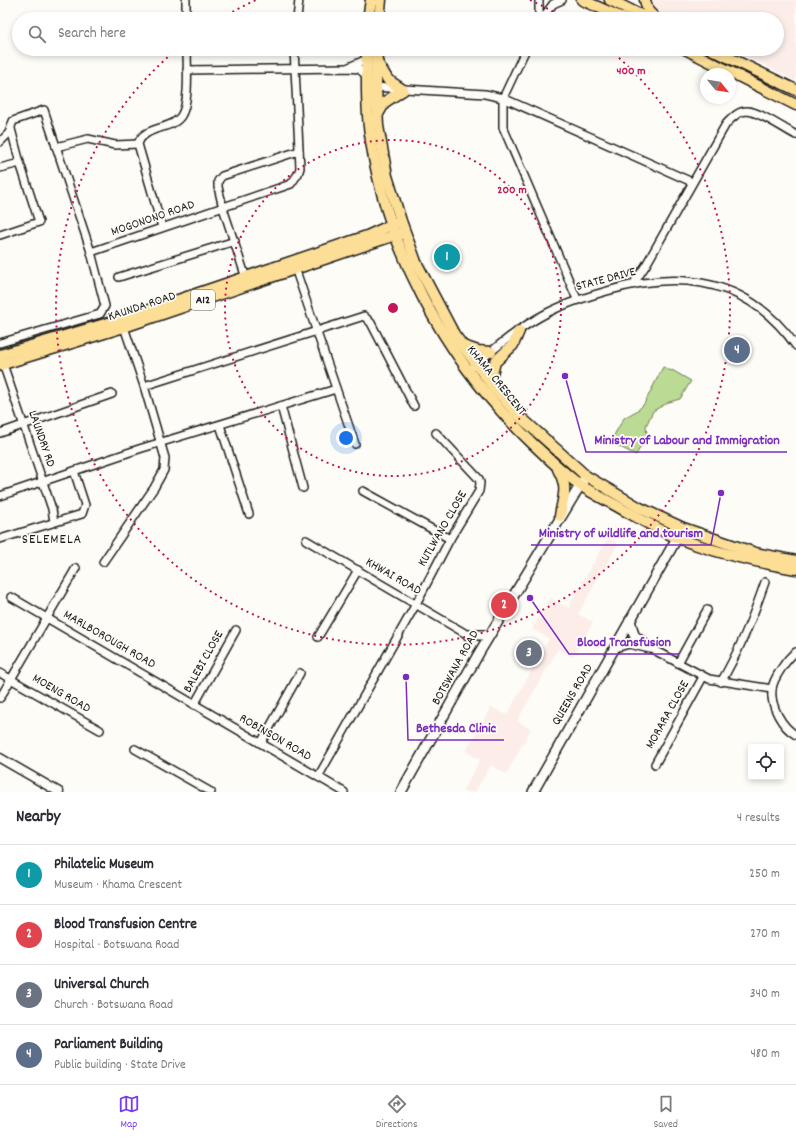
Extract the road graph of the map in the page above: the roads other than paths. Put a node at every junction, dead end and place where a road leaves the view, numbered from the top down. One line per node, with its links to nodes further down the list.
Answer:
1 (186, 0): 10 (street)
2 (299, 0): 11 (street)
3 (371, 0): 12 (main road)
4 (382, 0): 13 (main road)
5 (539, 0): 14 (street)
6 (562, 0): 15 (street)
7 (582, 0): 16 (main road)
8 (610, 0): 17 (main road)
9 (645, 0): 18 (main road)
10 (186, 12)
11 (298, 12)
12 (369, 12)
13 (380, 12)
14 (540, 12)
15 (545, 12)
16 (609, 12)
17 (635, 12)
18 (649, 12)
19 (187, 56): 27 (street)
20 (294, 56): 25 (street, MOGONONO ROAD)
21 (370, 56): 26 (street); 28 (main road, KHAMA CRESCENT); 29 (main road, KHAMA CRESCENT); 30 (main road)
22 (523, 56): 32 (street)
23 (699, 56): 33 (main road)
24 (726, 56): 31 (main road)
25 (294, 68): 26 (street); 27 (street); 40 (street, MOGONONO ROAD)
26 (347, 68): 28 (street)
27 (187, 70): 37 (street)
28 (366, 76): 29 (main road, KHAMA CRESCENT)
29 (371, 87): 30 (street); 34 (main road, KHAMA CRESCENT); 45 (main road, KHAMA CRESCENT)
30 (403, 90): 32 (street); 34 (main road)
31 (796, 90)
32 (503, 98): 43 (street); 58 (street)
33 (796, 105)
34 (378, 116): 46 (main road, KHAMA CRESCENT)
35 (10, 129): 38 (street); 39 (street); 41 (street)
36 (796, 135): 43 (street)
37 (140, 141): 39 (street); 47 (street)
38 (0, 142)
39 (56, 147): 52 (street)
40 (299, 151): 44 (street, MOGONONO ROAD); 44 (street)
41 (20, 163): 42 (street); 49 (street)
42 (0, 168)
43 (692, 182): 57 (street)
44 (223, 208): 47 (street, MOGONONO ROAD); 51 (street)
45 (388, 208): 46 (main road, KHAMA CRESCENT); 50 (main road)
46 (396, 223): 48 (main road, KHAMA CRESCENT); 50 (main road, KAUNDA ROAD / A12)
47 (162, 227): 52 (street, MOGONONO ROAD)
48 (400, 233): 50 (main road, KAUNDA ROAD / A12); 54 (main road, KHAMA CRESCENT); 63 (main road, KHAMA CRESCENT)
49 (0, 236)
50 (372, 238): 53 (main road, KAUNDA ROAD / A12); 54 (main road)
51 (235, 241): 55 (street); 56 (street)
52 (91, 252): 62 (street)
53 (294, 265): 56 (main road, KAUNDA ROAD / A12); 60 (street)
54 (408, 268): 67 (main road, KHAMA CRESCENT)
55 (119, 277)
56 (247, 281): 59 (main road, KAUNDA ROAD / A12); 66 (main road, KAUNDA ROAD / A12)
57 (634, 283): 58 (street, STATE DRIVE); 64 (street, STATE DRIVE)
58 (577, 299): 61 (street, STATE DRIVE)
59 (124, 327): 66 (main road, KAUNDA ROAD / A12); 69 (street)
60 (316, 330): 69 (street); 70 (street); 73 (street)
61 (519, 331): 65 (street, STATE DRIVE); 68 (main road)
62 (0, 343)
63 (463, 346): 65 (main road); 67 (main road, KHAMA CRESCENT)
64 (796, 346)
65 (491, 352): 67 (street, STATE DRIVE)
66 (1, 360): 74 (street, LAUNDRY RD)
67 (472, 367): 68 (main road, KHAMA CRESCENT); 80 (main road, KHAMA CRESCENT)
68 (490, 382): 82 (main road, KHAMA CRESCENT)
69 (144, 386): 78 (street)
70 (336, 389): 72 (street); 79 (street)
71 (112, 394): 74 (street)
72 (281, 406): 75 (street); 84 (street)
73 (414, 406)
74 (23, 425): 76 (street); 83 (street, LAUNDRY RD)
75 (220, 425): 78 (street); 87 (street)
76 (0, 432)
77 (436, 433): 94 (street, KUTLWANO CLOSE)
78 (162, 443): 81 (street); 96 (street)
79 (355, 444)
80 (555, 464): 82 (main road, KHAMA CRESCENT); 88 (main road)
81 (74, 471): 83 (street); 89 (street)
82 (583, 480): 88 (main road, BOTSWANA ROAD); 90 (main road, KHAMA CRESCENT); 91 (main road, KHAMA CRESCENT)
83 (42, 481): 86 (street); 89 (street, LAUNDRY RD)
84 (303, 488)
85 (363, 491): 94 (street)
86 (0, 496)
87 (249, 514)
88 (560, 516): 108 (main road, BOTSWANA ROAD)
89 (54, 522): 92 (street)
90 (683, 528): 91 (main road, QUEENS ROAD); 95 (main road, KHAMA CRESCENT)
91 (678, 538): 98 (main road, KHAMA CRESCENT); 105 (main road, QUEENS ROAD)
92 (0, 539)
93 (306, 540): 99 (street, KHWAI ROAD)
94 (450, 540): 102 (street, KUTLWANO CLOSE)
95 (796, 561)
96 (103, 562)
97 (76, 568): 104 (street)
98 (796, 569)
99 (358, 570): 102 (street, KHWAI ROAD); 109 (street)
100 (765, 582): 119 (street)
101 (11, 597): 104 (street, MARLBOROUGH ROAD)
102 (416, 604): 107 (street, KHWAI ROAD); 129 (street, KUTLWANO CLOSE)
103 (707, 610): 114 (street)
104 (46, 618): 118 (street); 122 (street, MARLBOROUGH ROAD)
105 (630, 620): 110 (main road, QUEENS ROAD); 111 (main road)
106 (236, 630): 122 (street, BALEBI CLOSE)
107 (468, 635): 108 (main road); 113 (main road)
108 (489, 635): 113 (main road, BOTSWANA ROAD)
109 (318, 637)
110 (615, 647): 111 (main road); 134 (main road, QUEENS ROAD)
111 (650, 648): 114 (street)
112 (796, 652): 120 (street)
113 (479, 653): 133 (main road, BOTSWANA ROAD)
114 (678, 663): 117 (street)
115 (0, 673): 118 (street, MOENG ROAD)
116 (300, 673): 125 (street)
117 (703, 677): 119 (street); 128 (street, MORARA CLOSE)
118 (11, 679): 121 (street); 123 (street, MOENG ROAD)
119 (721, 682): 120 (street)
120 (772, 689): 124 (street)
121 (0, 698)
122 (194, 705): 125 (street, ROBINSON ROAD)
123 (100, 730)
124 (796, 735)
125 (261, 743): 129 (street, ROBINSON ROAD)
126 (135, 749): 131 (street)
127 (0, 758): 130 (street)
128 (655, 764)
129 (318, 777): 132 (street, ROBINSON ROAD)
130 (59, 792)
131 (211, 792)
132 (344, 792)
133 (401, 792)
134 (533, 792)

